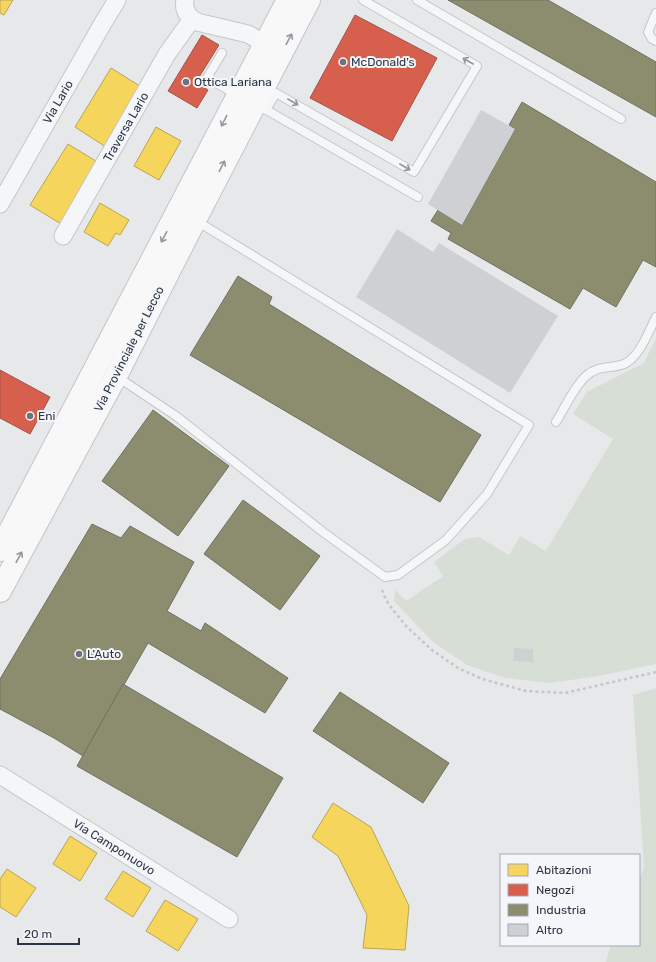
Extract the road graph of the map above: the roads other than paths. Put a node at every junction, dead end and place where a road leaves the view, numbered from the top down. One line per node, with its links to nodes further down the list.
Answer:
1 (118, 0): 17 (street, Via Lario)
2 (185, 0): 8 (street)
3 (288, 0): 10 (main road, Via Provinciale per Lecco)
4 (309, 0): 12 (main road, Via Provinciale per Lecco, one-way to 4)
5 (363, 0): 13 (lane, one-way to 5)
6 (417, 0): 14 (lane)
7 (656, 13): 9 (lane)
8 (192, 19): 10 (street); 19 (street, Traversa Lario)
9 (656, 41)
10 (265, 44): 12 (main road, Via Provinciale per Lecco)
11 (222, 53): 13 (lane)
12 (261, 72): 13 (main road, Via Provinciale per Lecco)
13 (253, 103): 15 (main road, Via Provinciale per Lecco, one-way to 15); 16 (lane); 18 (main road, Via Provinciale per Lecco, one-way to 13)
14 (621, 120)
15 (196, 176): 18 (street); 20 (main road, Via Provinciale per Lecco, one-way to 20)
16 (418, 197)
17 (0, 204)
18 (195, 220): 23 (main road, Via Provinciale per Lecco); 23 (lane)
19 (62, 236)
20 (126, 309): 22 (main road, Via Provinciale per Lecco); 23 (street)
21 (656, 317): 26 (lane)
22 (96, 365): 24 (main road, Via Provinciale per Lecco); 25 (street)
23 (116, 376): 25 (main road, Via Provinciale per Lecco)
24 (72, 411): 27 (street); 28 (main road, Via Provinciale per Lecco)
25 (94, 417): 27 (main road, Via Provinciale per Lecco)
26 (556, 422)
27 (68, 464): 29 (main road, Via Provinciale per Lecco, one-way to 27)
28 (0, 550)
29 (0, 591)
30 (0, 775): 31 (street, Via Camponuovo)
31 (229, 919)

